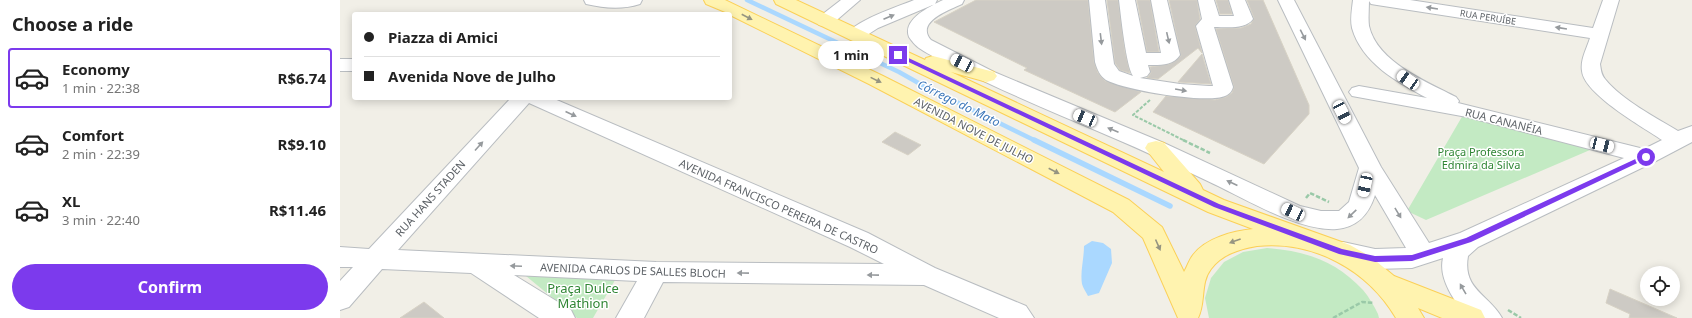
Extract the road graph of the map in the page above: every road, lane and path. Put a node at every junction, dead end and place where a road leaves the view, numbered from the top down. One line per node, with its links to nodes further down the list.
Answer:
1 (592, 0): 2 (street)
2 (634, 0)
3 (712, 0): 52 (main road, AVENIDA NOVE DE JULHO, one-way to 52)
4 (782, 0): 18 (main road)
5 (852, 0): 18 (street)
6 (929, 0): 17 (street)
7 (956, 0): 26 (street)
8 (1097, 0): 27 (street, one-way to 27)
9 (1127, 0): 23 (street)
10 (1159, 0): 23 (street, one-way to 23)
11 (1206, 0): 19 (street)
12 (1237, 0): 19 (street)
13 (1286, 0): 36 (street, one-way to 36)
14 (1360, 0): 31 (street)
15 (1377, 0): 20 (street, RUA PERUÍBE, one-way to 15)
16 (1611, 0): 20 (street)
17 (903, 4): 21 (street, one-way to 17)
18 (825, 21): 21 (main road)
19 (1212, 22): 27 (street, one-way to 19)
20 (1599, 34): 32 (street)
21 (855, 35): 22 (main road)
22 (898, 55): 26 (main road); 37 (main road)
23 (1137, 59): 27 (street)
24 (340, 65): 25 (street)
25 (352, 65)
26 (986, 76): 33 (street, one-way to 26)
27 (1148, 90): 34 (path)
28 (1359, 92): 31 (street, RUA CANANÉIA)
29 (520, 100): 45 (street, RUA HANS STADEN, one-way to 29)
30 (540, 100): 48 (street, AVENIDA FRANCISCO PEREIRA DE CASTRO, one-way to 48)
31 (1467, 111): 35 (street, RUA CANANÉIA)
32 (1685, 136): 35 (street)
33 (1156, 148): 37 (main road); 39 (street, one-way to 33)
34 (1212, 154)
35 (1646, 157): 40 (street)
36 (1370, 168): 39 (street); 43 (street, one-way to 43)
37 (1199, 198): 41 (main road)
38 (1305, 199): 39 (path)
39 (1355, 213)
40 (1469, 240): 43 (street); 58 (street, one-way to 40)
41 (1317, 242): 42 (main road); 52 (main road, one-way to 52)
42 (1342, 252): 43 (street); 49 (main road)
43 (1423, 255)
44 (340, 257): 45 (street, AVENIDA CARLOS DE SALLES BLOCH)
45 (376, 258): 46 (street, AVENIDA CARLOS DE SALLES BLOCH); 50 (street, RUA HANS STADEN)
46 (477, 265): 47 (street, AVENIDA CARLOS DE SALLES BLOCH, one-way to 46); 53 (street)
47 (656, 272): 48 (street, AVENIDA CARLOS DE SALLES BLOCH, one-way to 47); 54 (street)
48 (926, 275): 55 (street, AVENIDA FRANCISCO PEREIRA DE CASTRO)
49 (1386, 283): 51 (main road); 57 (main road)
50 (340, 299)
51 (1407, 312): 56 (path)
52 (1189, 314)
53 (561, 318)
54 (630, 318)
55 (1020, 318)
56 (1333, 318)
57 (1471, 318)
58 (1488, 318)

